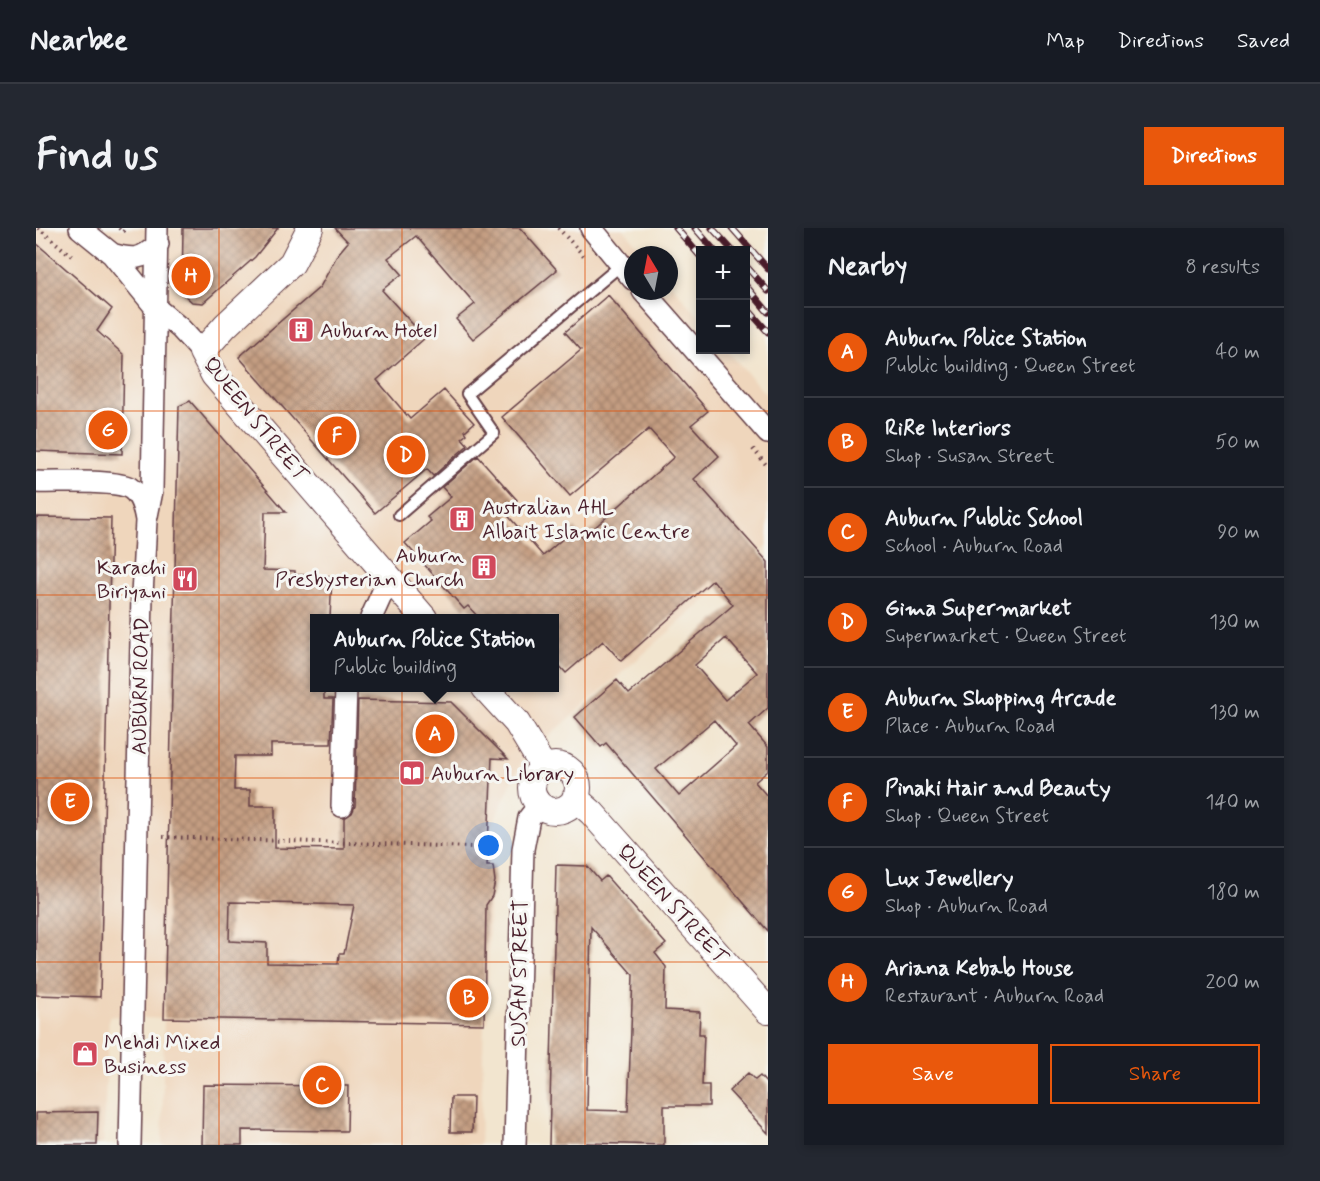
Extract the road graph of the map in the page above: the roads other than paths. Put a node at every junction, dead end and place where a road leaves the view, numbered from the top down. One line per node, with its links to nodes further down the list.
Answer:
1 (80, 228): 5 (street, QUEEN STREET)
2 (310, 228): 10 (street)
3 (591, 228): 6 (street)
4 (158, 236): 5 (street); 9 (street, AUBURN ROAD)
5 (112, 254): 9 (street, QUEEN STREET)
6 (624, 268)
7 (624, 274): 13 (lane)
8 (651, 300): 11 (street)
9 (156, 308): 10 (street, QUEEN STREET); 14 (street, AUBURN ROAD)
10 (202, 352): 15 (street, QUEEN STREET)
11 (768, 433)
12 (36, 482): 14 (street)
13 (399, 515)
14 (146, 521): 25 (street, AUBURN ROAD)
15 (388, 578): 16 (street); 17 (street, QUEEN STREET)
16 (373, 614)
17 (420, 614)
18 (346, 692): 23 (street)
19 (489, 692): 20 (street)
20 (544, 768): 21 (street); 22 (street)
21 (575, 798): 22 (street); 24 (street, QUEEN STREET)
22 (540, 804): 26 (street, SUSAN STREET)
23 (342, 806)
24 (768, 1011)
25 (130, 1145)
26 (515, 1145)

